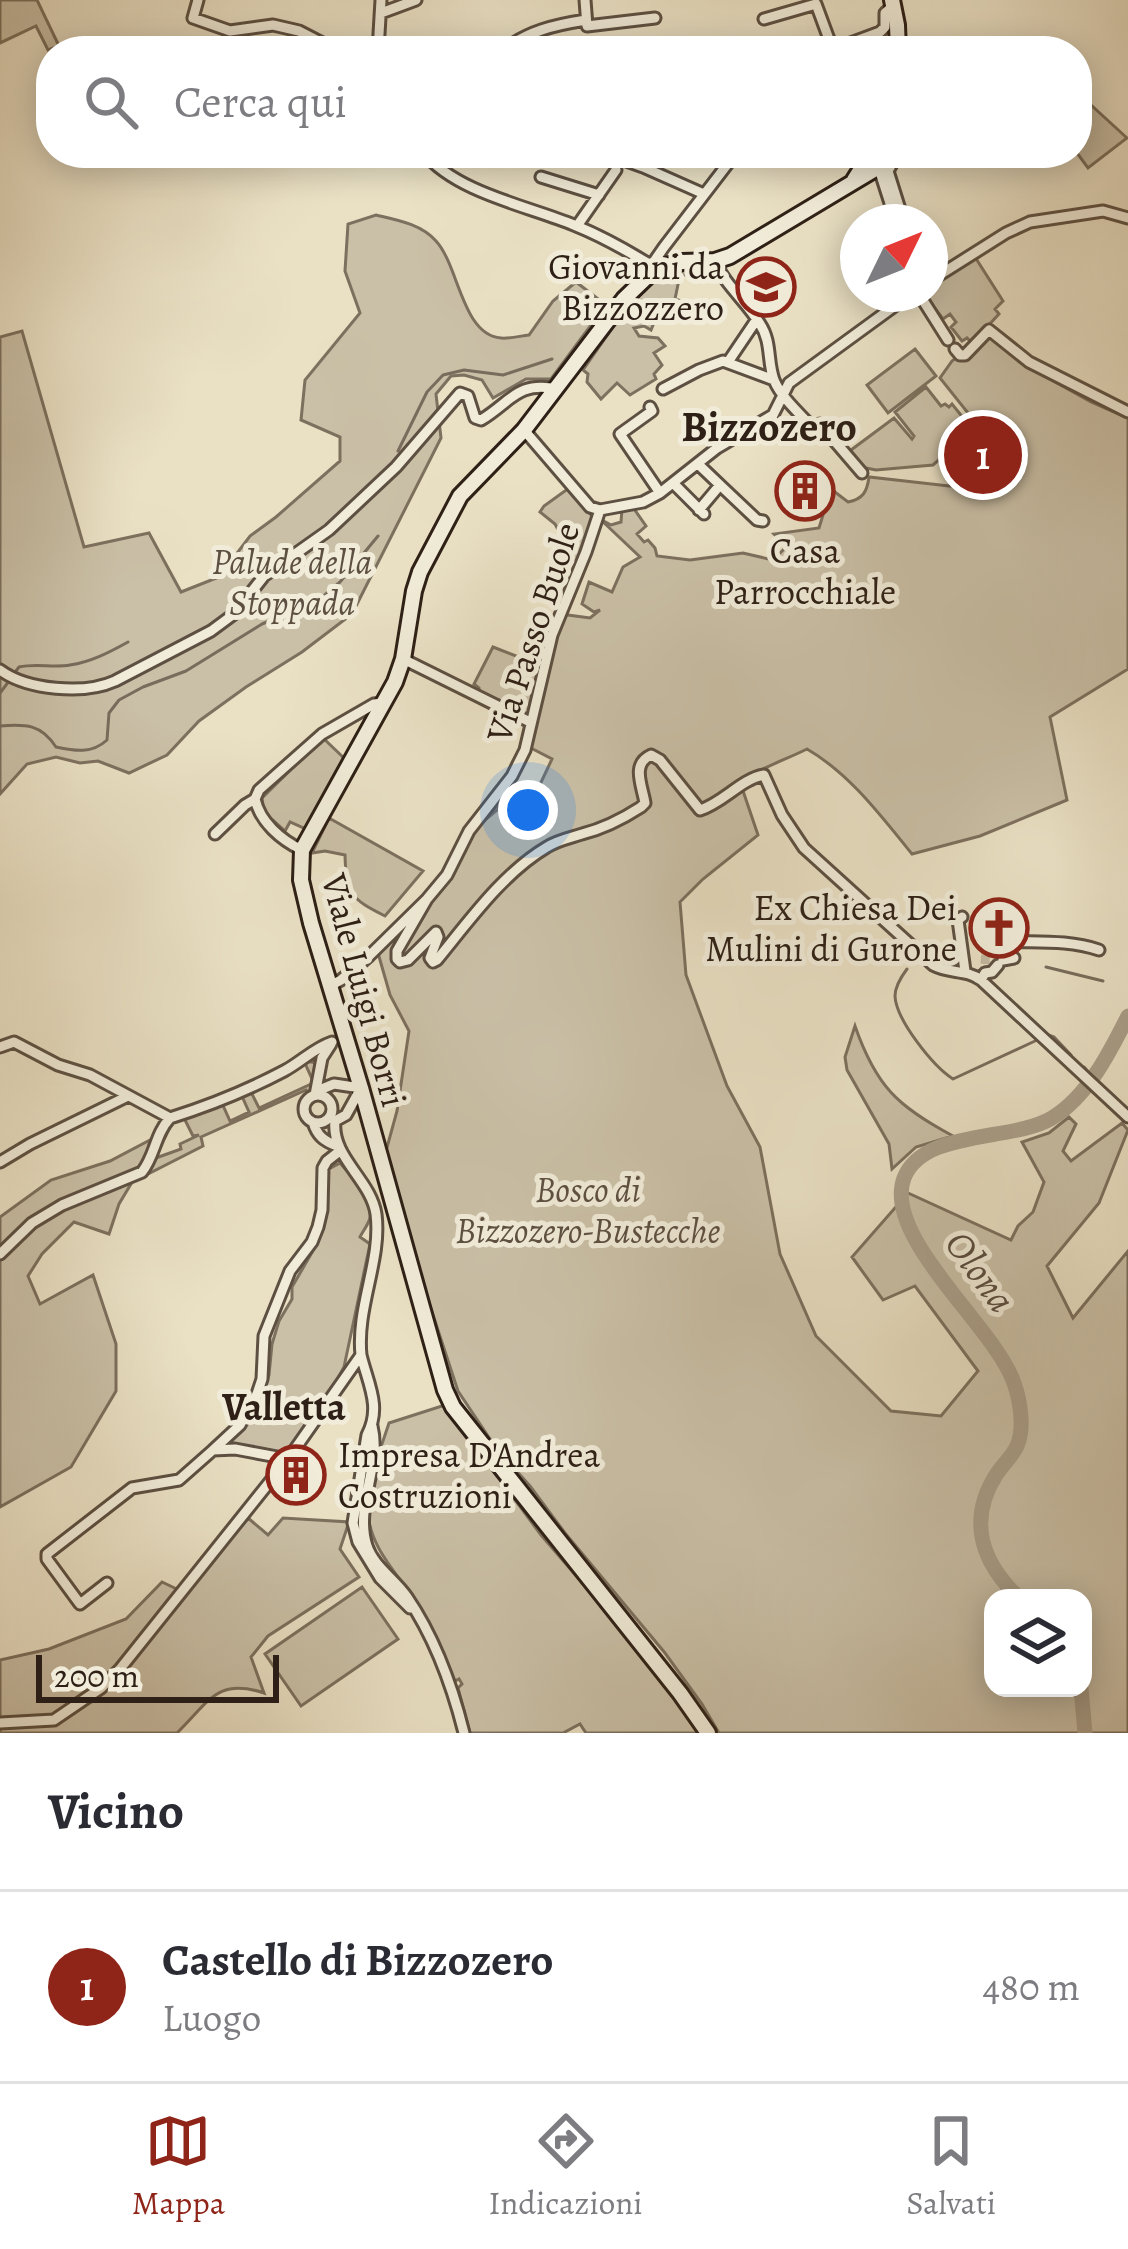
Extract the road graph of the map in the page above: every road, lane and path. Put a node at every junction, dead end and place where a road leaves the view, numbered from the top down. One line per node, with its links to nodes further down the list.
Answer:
1 (199, 0): 10 (street)
2 (381, 0): 6 (street)
3 (416, 0): 6 (street)
4 (585, 0): 9 (street)
5 (893, 3): 14 (street); 15 (main road)
6 (381, 13): 11 (street)
7 (655, 17): 9 (street)
8 (764, 19): 13 (street)
9 (586, 20): 12 (street)
10 (307, 36)
11 (379, 36)
12 (523, 36)
13 (826, 36)
14 (869, 36)
15 (896, 36)
16 (442, 168): 29 (street)
17 (645, 168): 24 (street)
18 (724, 168): 24 (street)
19 (873, 168): 30 (main road)
20 (888, 168): 27 (street)
21 (889, 168): 26 (street)
22 (616, 170): 25 (street)
23 (541, 177): 25 (street)
24 (704, 194): 32 (street)
25 (598, 195): 29 (street)
26 (896, 204)
27 (896, 204)
28 (1128, 218): 31 (street)
29 (577, 226): 32 (street)
30 (715, 261): 32 (main road); 35 (street)
31 (948, 270)
32 (655, 271): 38 (main road, Viale Luigi Borri)
33 (889, 312): 40 (street)
34 (928, 312): 42 (street)
35 (757, 319): 36 (street); 37 (street)
36 (728, 362): 37 (street); 39 (street)
37 (774, 380): 40 (street)
38 (557, 389): 43 (main road, Viale Luigi Borri); 52 (street)
39 (663, 389)
40 (784, 394): 44 (street); 45 (street)
41 (650, 407): 48 (street)
42 (1128, 412)
43 (524, 430): 49 (street); 51 (main road, Viale Luigi Borri)
44 (698, 464): 46 (street); 47 (street)
45 (862, 473)
46 (674, 483): 47 (street); 48 (street)
47 (720, 485): 50 (street)
48 (659, 493): 49 (street)
49 (600, 510): 54 (street, Via Passo Buole)
50 (763, 520)
51 (403, 659): 53 (main road, Viale Luigi Borri); 54 (street)
52 (0, 670)
53 (384, 703): 55 (street); 57 (main road, Viale Luigi Borri)
54 (530, 722): 58 (street, Via Passo Buole)
55 (255, 799): 56 (street); 57 (street)
56 (215, 834)
57 (302, 850): 63 (main road, Viale Luigi Borri)
58 (427, 899): 62 (street); 63 (street, Via Passo Buole)
59 (962, 917): 62 (street)
60 (986, 945): 61 (street)
61 (1099, 950)
62 (965, 971): 72 (street)
63 (330, 986): 64 (main road, Viale Luigi Borri)
64 (339, 1038): 66 (street); 67 (street); 68 (main road, Viale Luigi Borri)
65 (0, 1047): 70 (street)
66 (309, 1055): 67 (street); 73 (street)
67 (322, 1058): 69 (street)
68 (361, 1088): 69 (street); 71 (street); 75 (main road, Viale Luigi Borri)
69 (316, 1093): 71 (street); 74 (street)
70 (128, 1096): 73 (street); 77 (street)
71 (337, 1117): 74 (street); 75 (street); 76 (street)
72 (1128, 1117)
73 (170, 1118): 78 (street)
74 (313, 1123): 76 (street)
75 (373, 1134): 85 (main road, Viale Luigi Borri)
76 (339, 1148): 79 (street); 80 (street)
77 (0, 1162)
78 (0, 1254)
79 (361, 1355): 81 (street); 84 (street)
80 (212, 1450): 81 (street); 82 (street)
81 (288, 1459): 83 (street)
82 (107, 1583)
83 (0, 1724)
84 (464, 1733)
85 (708, 1733)

